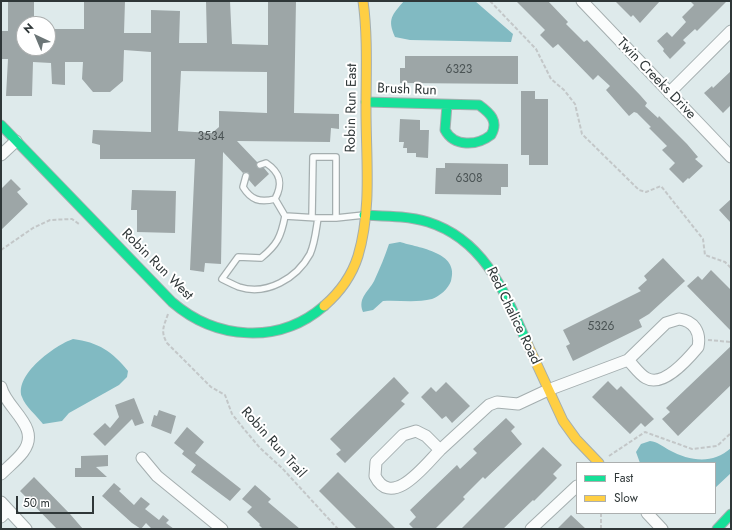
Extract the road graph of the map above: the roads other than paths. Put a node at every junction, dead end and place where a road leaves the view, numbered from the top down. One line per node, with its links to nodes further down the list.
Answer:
1 (363, 1): 5 (street, Robin Run East)
2 (582, 1): 4 (street, Twin Creeks Drive)
3 (731, 31): 4 (street)
4 (669, 93): 10 (street, Twin Creeks Drive)
5 (366, 102): 6 (street, Brush Run); 14 (street, Robin Run East)
6 (447, 105): 6 (street, Brush Run)
7 (1, 124): 8 (street, Robin Run West)
8 (16, 141): 9 (street); 14 (street, Robin Run West)
9 (1, 156)
10 (731, 157)
11 (260, 165): 13 (lane)
12 (246, 176): 13 (lane)
13 (275, 200): 15 (lane)
14 (364, 215): 17 (lane); 20 (street, Red Chalice Road)
15 (285, 216): 16 (lane); 16 (lane)
16 (315, 218): 17 (lane); 17 (lane)
17 (336, 218)
18 (628, 360): 18 (street); 20 (street)
19 (1, 387): 24 (street)
20 (548, 390): 21 (street); 23 (street, Red Chalice Road)
21 (440, 450): 21 (street)
22 (142, 458): 30 (street)
23 (601, 462)
24 (1, 474)
25 (576, 487): 31 (street)
26 (3, 510): 29 (street)
27 (648, 514): 32 (street)
28 (731, 514): 33 (street)
29 (26, 529)
30 (222, 529)
31 (531, 529)
32 (662, 529)
33 (717, 529)

